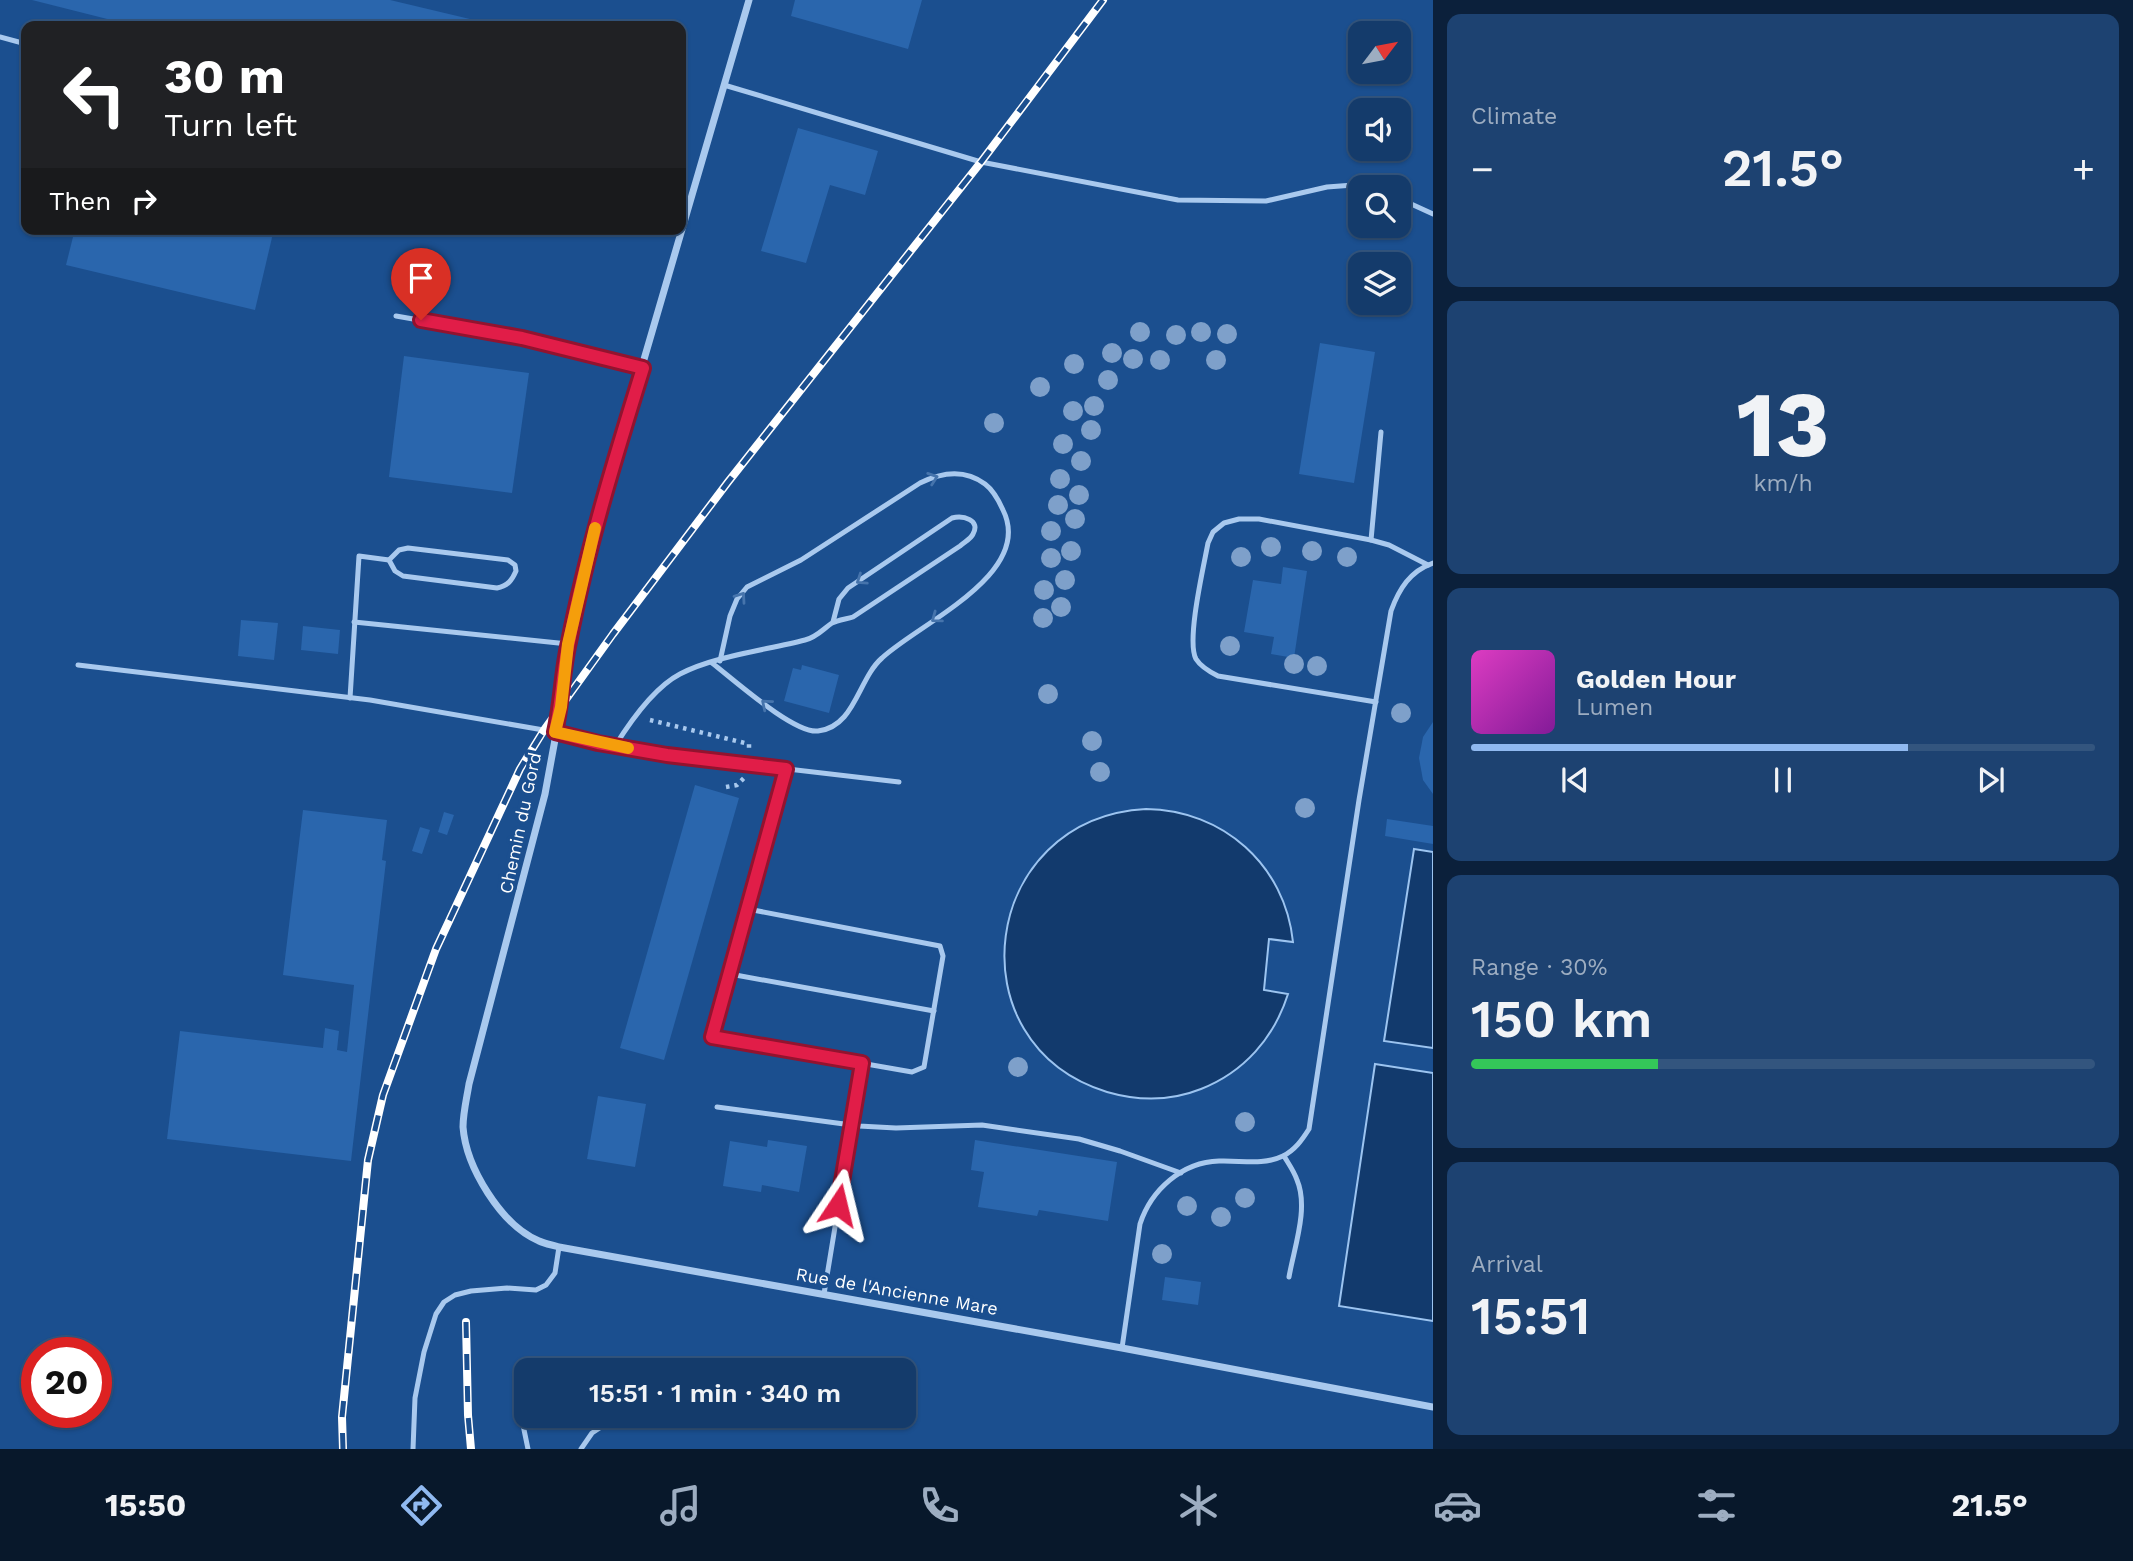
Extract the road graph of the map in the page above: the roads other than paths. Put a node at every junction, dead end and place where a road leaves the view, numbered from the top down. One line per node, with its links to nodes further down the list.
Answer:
1 (749, 0): 4 (street, Chemin du Gord)
2 (0, 37): 3 (lane)
3 (21, 43)
4 (724, 85): 5 (lane); 6 (street, Chemin du Gord)
5 (1348, 185)
6 (686, 204)
7 (1411, 204): 8 (lane)
8 (1433, 214)
9 (678, 235): 11 (street, Chemin du Gord)
10 (396, 316): 11 (lane)
11 (643, 368): 18 (street, Chemin du Gord)
12 (1381, 432): 13 (lane)
13 (1371, 540): 15 (lane); 23 (lane)
14 (389, 560): 14 (lane); 16 (lane)
15 (1430, 564): 23 (lane)
16 (354, 622): 18 (lane); 22 (lane)
17 (833, 622): 17 (lane, one-way to 17); 19 (lane)
18 (568, 644): 24 (street, Chemin du Gord)
19 (720, 661): 20 (lane); 20 (lane, one-way to 20)
20 (712, 663): 25 (lane)
21 (78, 665): 22 (lane)
22 (350, 698): 24 (lane)
23 (1376, 702): 35 (lane)
24 (555, 732): 25 (lane); 32 (street, Chemin du Gord)
25 (615, 746): 26 (lane)
26 (786, 769): 27 (lane); 28 (lane)
27 (899, 782)
28 (748, 909): 29 (lane); 30 (lane)
29 (730, 974): 30 (lane); 31 (lane)
30 (934, 1011): 31 (lane)
31 (862, 1063): 34 (lane)
32 (469, 1084): 37 (street, Rue de l'Ancienne Mare)
33 (717, 1107): 34 (lane)
34 (852, 1125): 36 (lane); 39 (lane)
35 (1284, 1156): 36 (lane); 38 (lane)
36 (1181, 1173): 40 (lane)
37 (559, 1247): 39 (street, Rue de l'Ancienne Mare); 44 (lane)
38 (1289, 1277)
39 (824, 1294): 40 (street, Rue de l'Ancienne Mare)
40 (1122, 1348): 41 (street, Rue de l'Ancienne Mare)
41 (1433, 1406)
42 (524, 1428): 45 (lane)
43 (600, 1428): 46 (lane)
44 (413, 1449)
45 (528, 1449)
46 (580, 1449)

